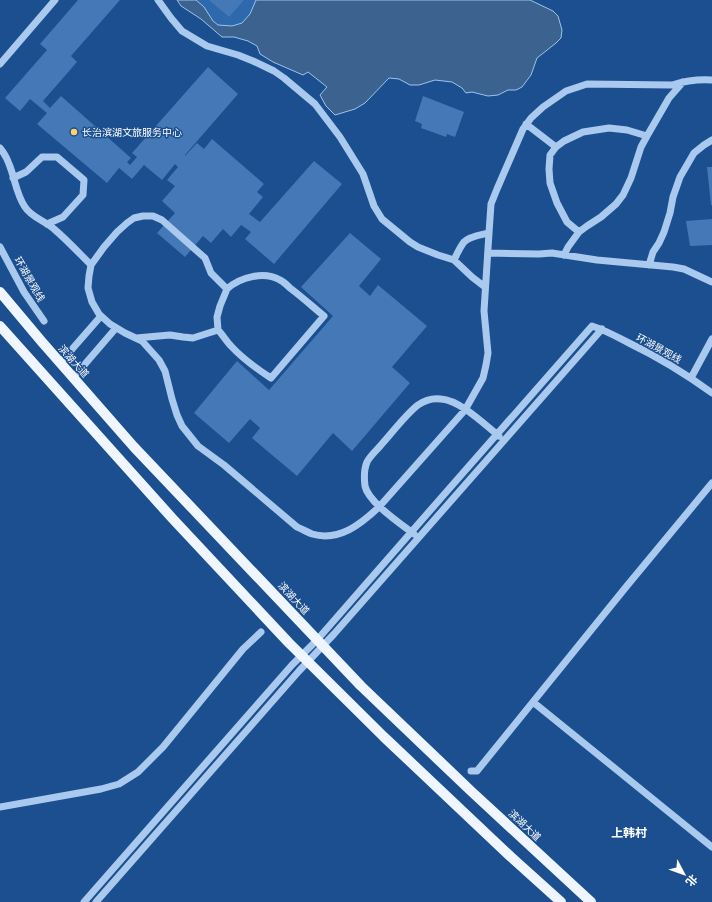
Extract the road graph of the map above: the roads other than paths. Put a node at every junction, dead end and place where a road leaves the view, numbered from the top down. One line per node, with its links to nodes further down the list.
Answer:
1 (55, 0): 3 (street)
2 (158, 0): 18 (street)
3 (0, 64)
4 (712, 80): 5 (street)
5 (683, 82): 6 (street); 7 (street)
6 (526, 124): 9 (street); 14 (street)
7 (647, 136): 9 (street); 13 (street)
8 (712, 140): 20 (street)
9 (556, 146): 13 (street)
10 (0, 148): 11 (street)
11 (13, 178): 12 (street); 12 (street)
12 (47, 224): 19 (street)
13 (579, 232): 17 (street)
14 (489, 233): 16 (street); 18 (street)
15 (0, 247): 26 (street, 环湖景观线)
16 (488, 253): 17 (street); 22 (street)
17 (564, 255): 20 (street)
18 (454, 260): 22 (street)
19 (91, 265): 23 (street); 25 (street)
20 (649, 265): 21 (street)
21 (712, 282)
22 (485, 287): 37 (street)
23 (227, 289): 30 (street); 30 (street)
24 (0, 292): 33 (main road, 滨湖大道)
25 (101, 316): 28 (street); 33 (street)
26 (44, 321)
27 (0, 326): 46 (main road)
28 (116, 328): 31 (street); 34 (street)
29 (602, 329): 35 (street, 环湖景观线); 38 (street, 环湖景观线); 39 (street)
30 (218, 330): 31 (street)
31 (136, 338): 41 (street)
32 (712, 339): 35 (street)
33 (60, 363): 34 (main road, 滨湖大道)
34 (73, 378): 45 (main road, 滨湖大道)
35 (691, 378): 36 (street, 环湖景观线)
36 (712, 393)
37 (465, 410): 38 (street); 41 (street); 41 (street)
38 (497, 434): 39 (street); 42 (street)
39 (504, 440): 43 (street)
40 (712, 483): 47 (street)
41 (379, 507): 42 (street)
42 (411, 532): 43 (street); 45 (street)
43 (419, 538): 45 (street)
44 (261, 632): 49 (street)
45 (320, 643): 46 (street); 54 (main road, 滨湖大道)
46 (305, 659): 51 (street); 52 (street); 53 (main road)
47 (533, 702): 48 (street); 50 (street)
48 (471, 771)
49 (0, 807)
50 (712, 847)
51 (84, 902)
52 (96, 902)
53 (560, 902)
54 (591, 902)

